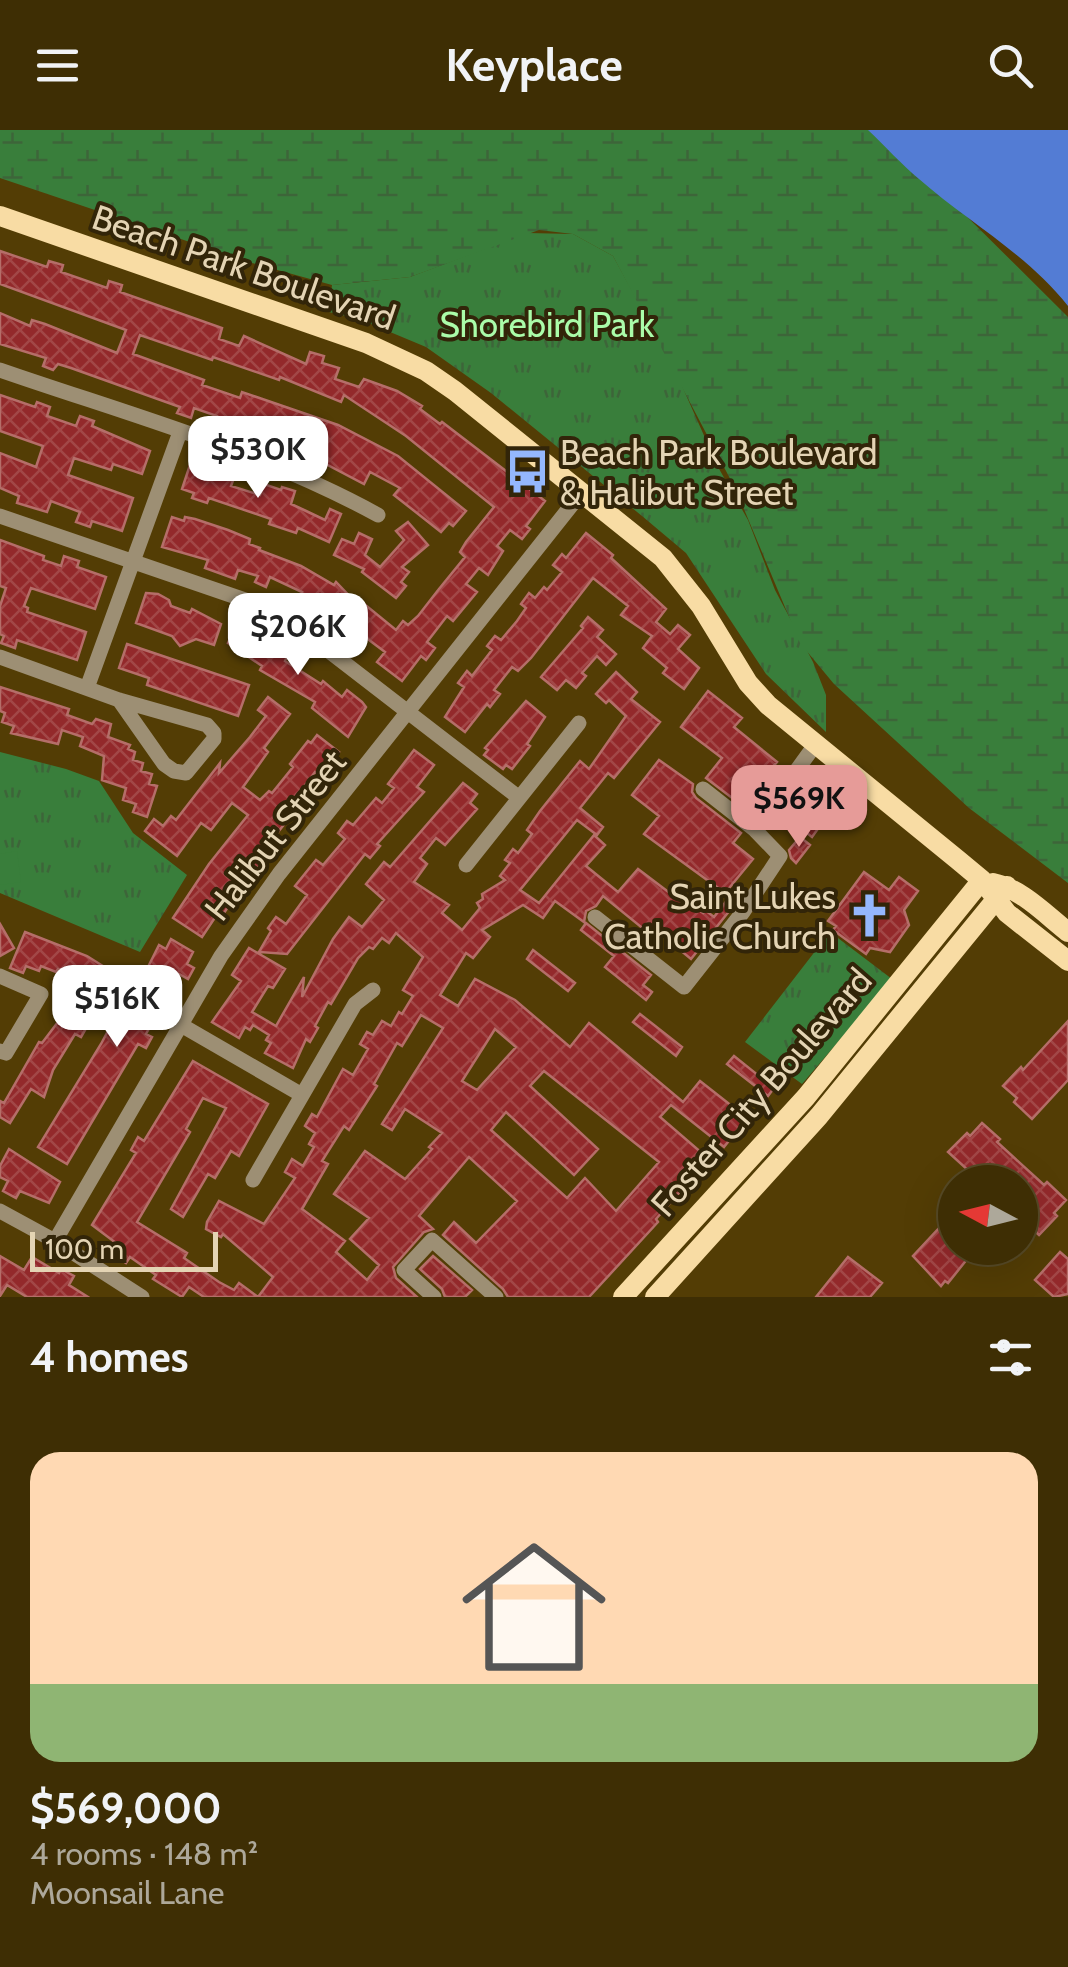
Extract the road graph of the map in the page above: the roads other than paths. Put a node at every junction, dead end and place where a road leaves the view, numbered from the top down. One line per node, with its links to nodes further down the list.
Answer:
1 (0, 216): 4 (main road, Beach Park Boulevard)
2 (0, 370): 3 (street)
3 (180, 432): 5 (street); 7 (street)
4 (582, 492): 11 (street, Halibut Street); 13 (main road, Beach Park Boulevard)
5 (378, 514)
6 (0, 516): 7 (street)
7 (133, 562): 9 (street); 11 (street)
8 (0, 657): 9 (street)
9 (87, 688): 10 (street)
10 (119, 700): 10 (street)
11 (408, 714): 15 (street); 25 (street, Halibut Street)
12 (579, 723): 15 (street)
13 (815, 744): 16 (street); 18 (main road, Beach Park Boulevard)
14 (703, 790): 16 (street)
15 (518, 798): 17 (street)
16 (754, 829): 20 (street)
17 (466, 866)
18 (982, 880): 19 (main road, Beach Park Boulevard); 34 (main road, Foster City Boulevard)
19 (1001, 893): 21 (main road, Beach Park Boulevard); 22 (main road, Beach Park Boulevard); 35 (main road, Foster City Boulevard)
20 (594, 917)
21 (1068, 932)
22 (1068, 961)
23 (0, 976): 26 (street)
24 (373, 990): 27 (street)
25 (181, 1025): 27 (street); 30 (street, Halibut Street)
26 (0, 1051)
27 (302, 1095): 28 (street)
28 (253, 1180)
29 (0, 1212): 30 (street)
30 (55, 1241): 31 (street)
31 (142, 1297)
32 (434, 1297): 33 (street)
33 (496, 1297)
34 (623, 1297)
35 (655, 1297)

